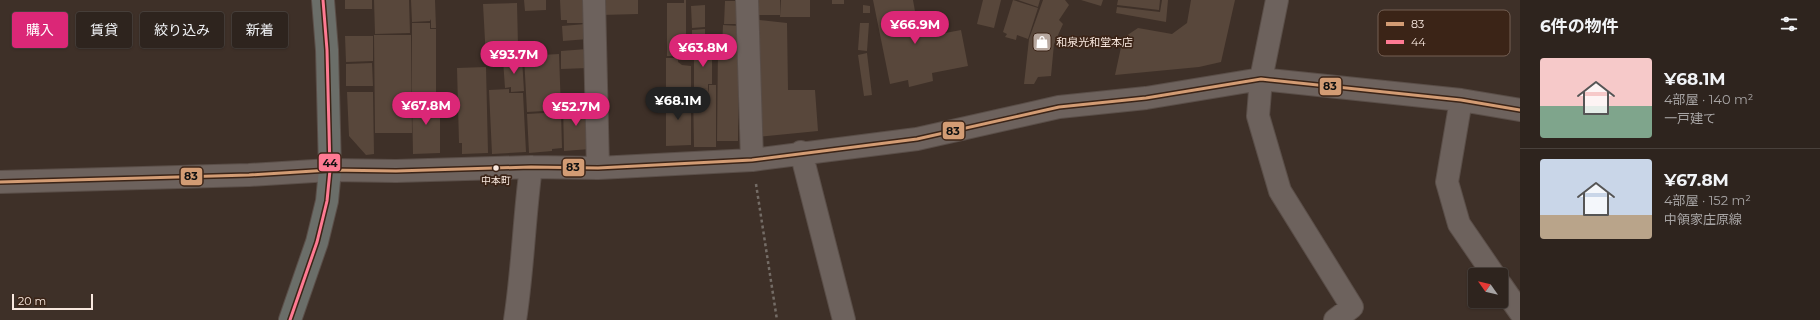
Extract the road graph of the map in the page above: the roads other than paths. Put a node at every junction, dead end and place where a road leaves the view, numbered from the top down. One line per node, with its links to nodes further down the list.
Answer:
1 (323, 0): 12 (main road)
2 (594, 0): 11 (street)
3 (747, 0): 9 (street)
4 (1277, 0): 5 (street)
5 (1261, 80): 6 (street); 8 (street); 20 (street)
6 (1461, 100): 7 (street); 14 (street)
7 (1520, 110)
8 (801, 152): 9 (street); 19 (street)
9 (752, 160): 11 (street)
10 (531, 167): 11 (street); 12 (street); 18 (street)
11 (598, 168)
12 (330, 170): 13 (street); 17 (main road)
13 (0, 182)
14 (1489, 268)
15 (1508, 295): 16 (street)
16 (1520, 312)
17 (290, 320)
18 (515, 320)
19 (844, 320)
20 (1335, 320)

